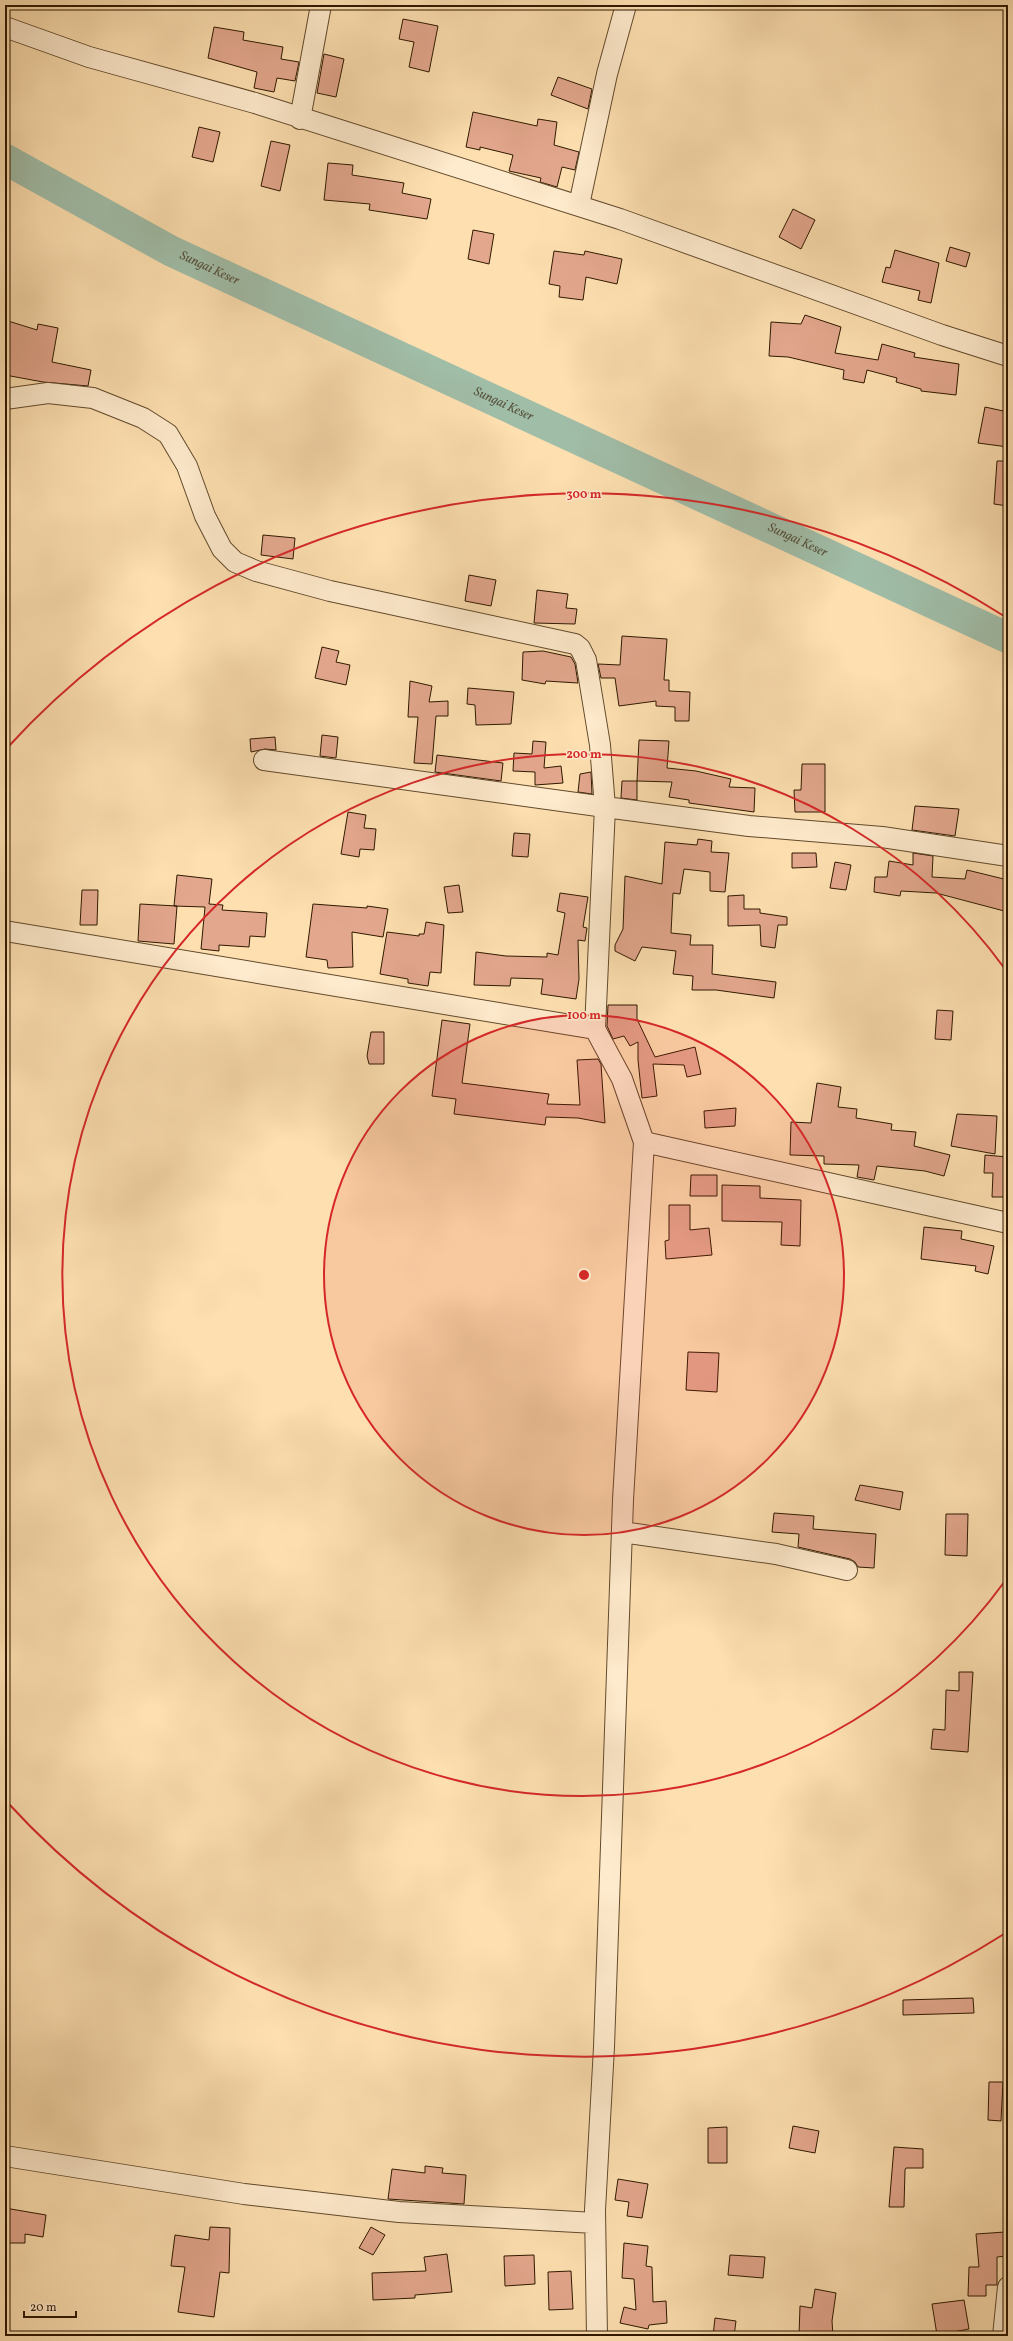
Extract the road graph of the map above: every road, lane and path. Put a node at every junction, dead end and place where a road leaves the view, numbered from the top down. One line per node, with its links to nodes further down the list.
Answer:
1 (321, 5): 4 (street)
2 (626, 5): 5 (street)
3 (5, 27): 4 (street)
4 (300, 119): 5 (street)
5 (579, 205): 6 (street)
6 (1008, 356)
7 (5, 400): 9 (street)
8 (264, 760): 9 (street)
9 (605, 807): 10 (street); 12 (street)
10 (1008, 856)
11 (5, 931): 12 (street)
12 (595, 1029): 13 (street)
13 (644, 1142): 14 (street); 15 (street)
14 (1008, 1223)
15 (622, 1532): 16 (street); 18 (street)
16 (847, 1570)
17 (5, 2156): 18 (street)
18 (595, 2223): 20 (street)
19 (1008, 2288): 21 (street)
20 (597, 2336)
21 (1003, 2336)

